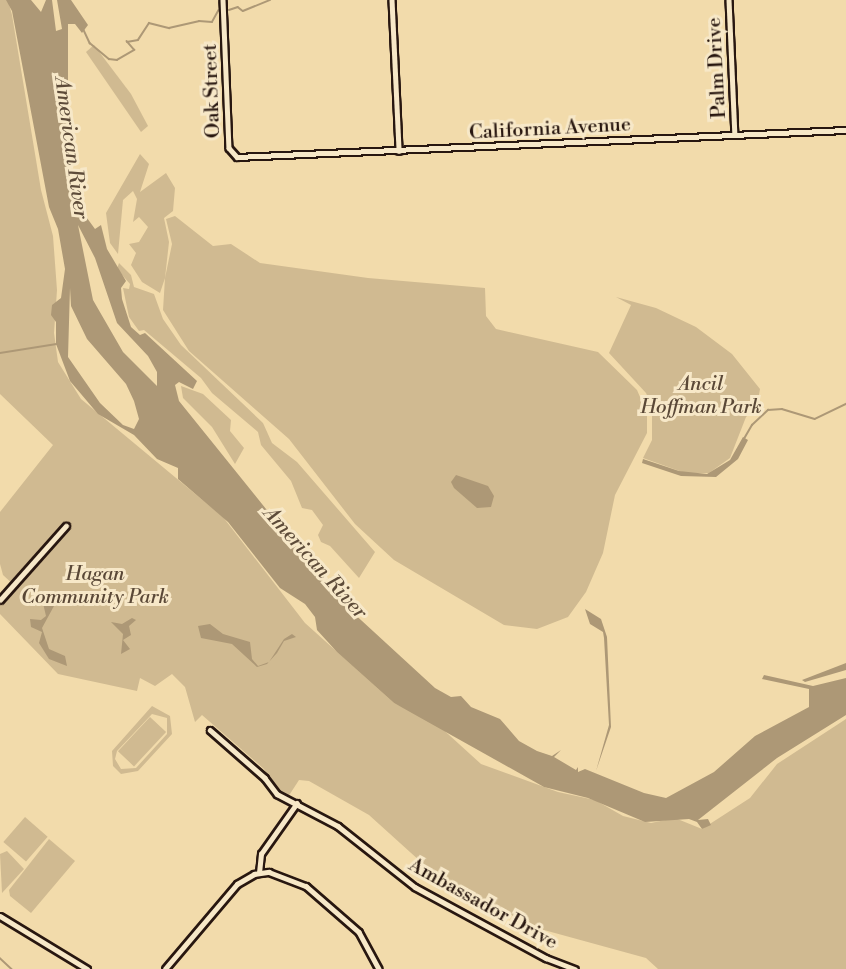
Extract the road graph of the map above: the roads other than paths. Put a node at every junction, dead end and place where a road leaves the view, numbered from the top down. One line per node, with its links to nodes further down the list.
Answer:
1 (223, 0): 7 (street, Oak Street)
2 (392, 0): 6 (street)
3 (729, 0): 5 (street, Palm Drive)
4 (846, 129): 5 (street, California Avenue)
5 (735, 135): 6 (street, California Avenue)
6 (399, 151): 7 (street, California Avenue)
7 (256, 157)
8 (66, 526): 9 (street)
9 (0, 600)
10 (210, 730): 11 (street, Ambassador Drive)
11 (297, 803): 12 (street); 17 (street, Ambassador Drive)
12 (260, 873): 15 (street); 16 (street)
13 (0, 916): 14 (street)
14 (87, 969)
15 (165, 969)
16 (379, 969)
17 (575, 969)

